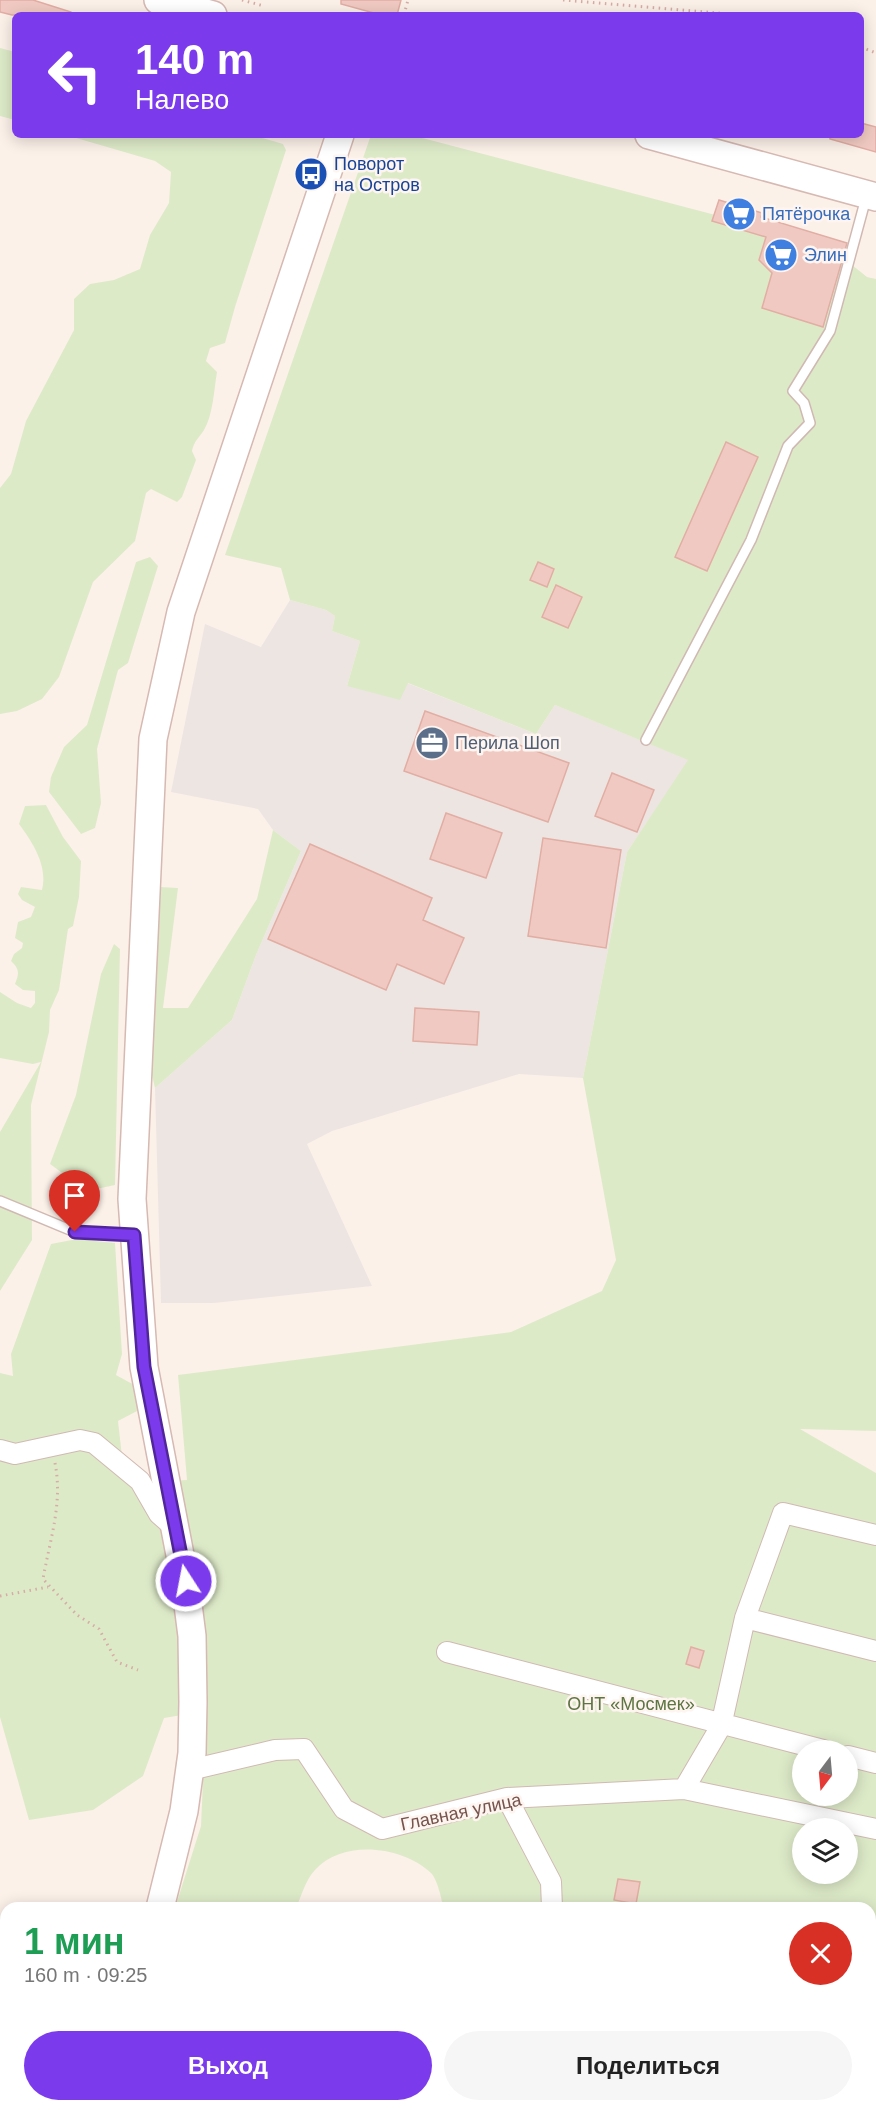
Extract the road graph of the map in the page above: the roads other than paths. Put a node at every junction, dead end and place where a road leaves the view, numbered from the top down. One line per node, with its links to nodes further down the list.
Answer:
1 (158, 0): 2 (street)
2 (202, 12)
3 (339, 138): 8 (street)
4 (660, 138): 5 (street)
5 (871, 196): 6 (lane)
6 (646, 740)
7 (0, 1201): 8 (lane)
8 (134, 1235): 10 (street)
9 (0, 1450): 10 (street)
10 (175, 1528): 19 (street)
11 (876, 1536): 12 (street)
12 (745, 1618): 13 (street); 15 (street)
13 (876, 1651)
14 (447, 1652): 15 (street)
15 (721, 1726): 16 (street); 20 (street)
16 (792, 1743)
17 (858, 1758): 18 (street)
18 (876, 1763)
19 (190, 1770): 21 (street, Главная улица); 23 (street)
20 (684, 1789): 21 (street, Главная улица); 22 (street, Главная улица)
21 (507, 1798): 24 (street)
22 (876, 1829)
23 (162, 1902)
24 (552, 1902)

